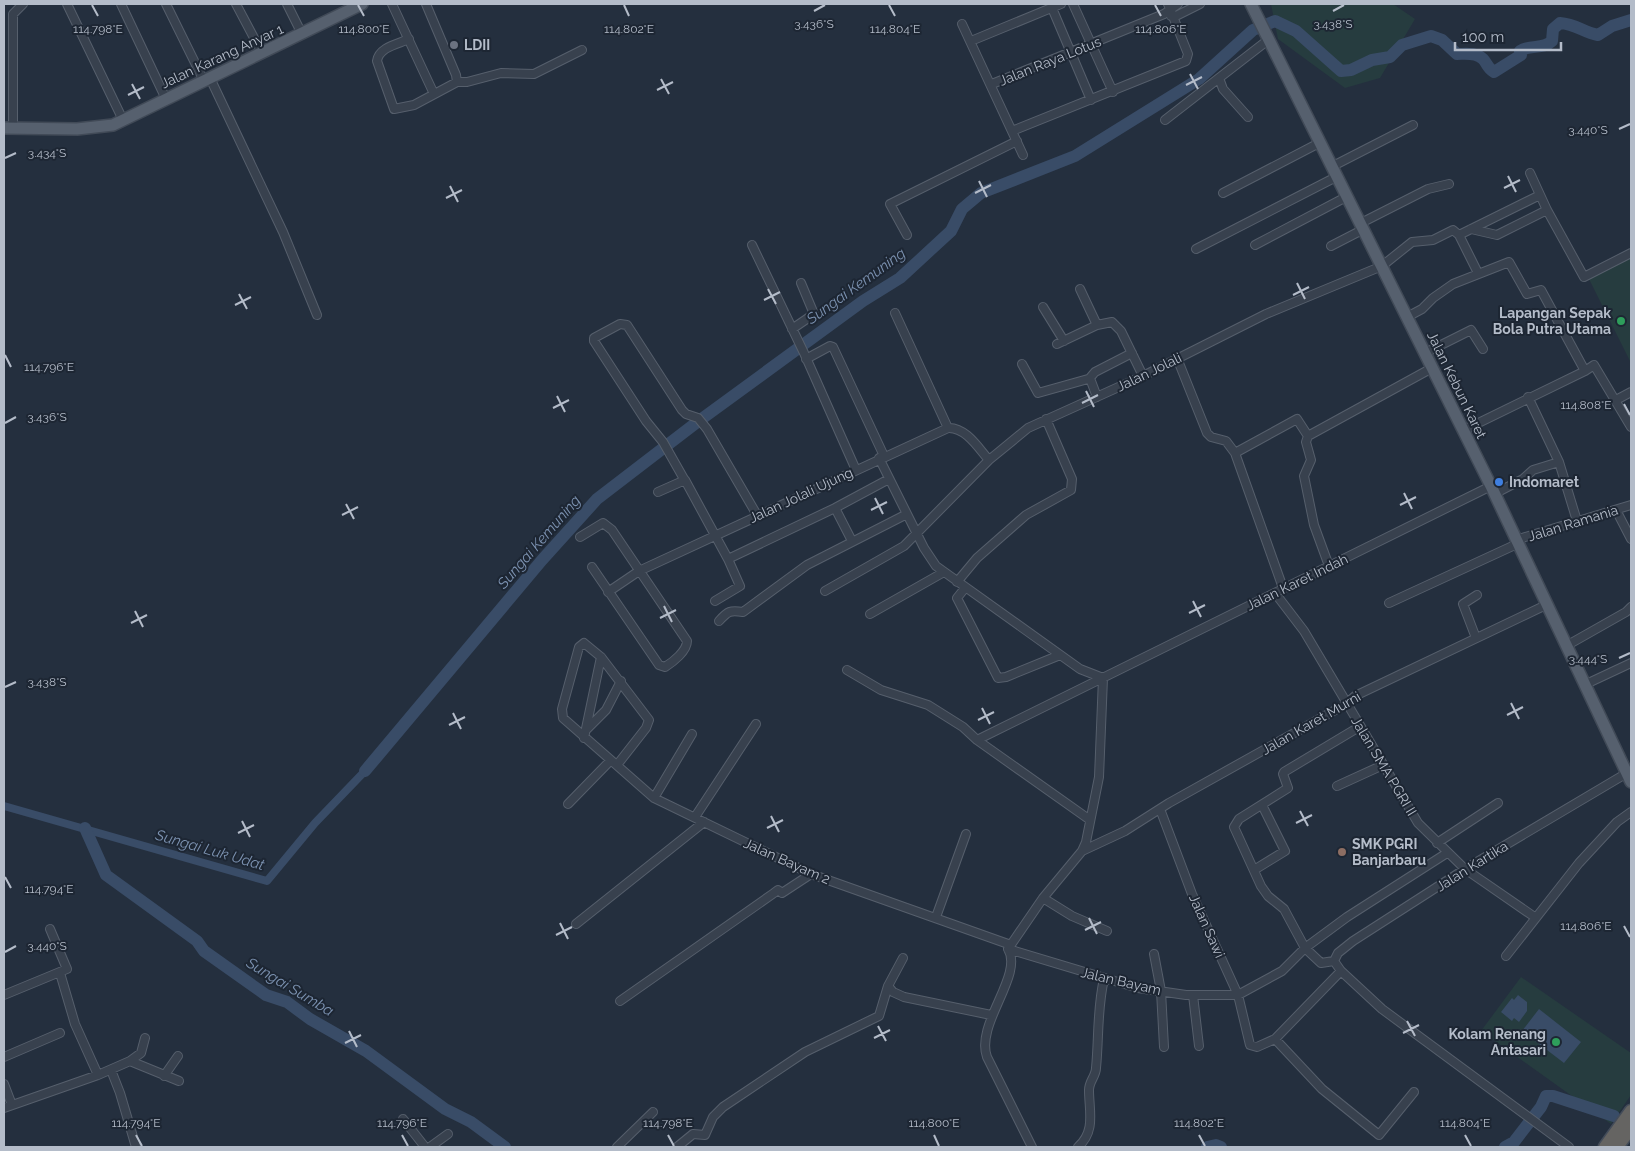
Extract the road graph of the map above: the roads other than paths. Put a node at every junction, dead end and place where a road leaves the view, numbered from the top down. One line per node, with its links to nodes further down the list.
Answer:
1 (23, 4): 39 (street)
2 (67, 4): 36 (street)
3 (121, 4): 33 (street)
4 (166, 4): 28 (street)
5 (236, 4): 25 (street)
6 (287, 4): 19 (street)
7 (392, 4): 21 (street)
8 (426, 4): 29 (street)
9 (1061, 4): 15 (street)
10 (1073, 4): 23 (street)
11 (1178, 4): 16 (street, Jalan Raya Lotus)
12 (1200, 4): 17 (street)
13 (1251, 4): 20 (main road, Jalan Kebun Karet)
14 (354, 6): 19 (main road, Jalan Karang Anyar 1)
15 (1052, 8): 22 (street); 26 (street)
16 (1167, 9): 17 (street); 23 (street, Jalan Raya Lotus)
17 (1174, 17): 31 (street)
18 (962, 24): 22 (street)
19 (302, 34): 25 (main road, Jalan Karang Anyar 1)
20 (1267, 37): 27 (street); 42 (main road, Jalan Kebun Karet)
21 (409, 39): 32 (street); 32 (street)
22 (971, 41): 30 (street)
23 (1092, 44): 26 (street, Jalan Raya Lotus); 31 (street)
24 (582, 50): 29 (street)
25 (262, 53): 28 (main road, Jalan Karang Anyar 1)
26 (1072, 53): 30 (street, Jalan Raya Lotus); 34 (street)
27 (1219, 78): 35 (street); 37 (street)
28 (207, 80): 33 (main road, Jalan Karang Anyar 1); 66 (street)
29 (457, 80): 32 (street)
30 (992, 84): 40 (street)
31 (1113, 92): 34 (street)
32 (434, 94)
33 (166, 99): 36 (main road, Jalan Karang Anyar 1)
34 (1091, 100): 40 (street)
35 (1248, 117)
36 (122, 120): 39 (main road, Jalan Karang Anyar 1)
37 (1166, 120)
38 (1413, 126): 44 (street)
39 (9, 128)
40 (1012, 131): 41 (street)
41 (1017, 141): 43 (street); 53 (street)
42 (1321, 142): 44 (main road, Jalan Kebun Karet); 47 (street)
43 (1024, 155)
44 (1336, 171): 49 (main road, Jalan Kebun Karet); 58 (street)
45 (1530, 173): 48 (street)
46 (1448, 184): 51 (street)
47 (1223, 193)
48 (1540, 195): 50 (street); 52 (street)
49 (1348, 196): 51 (main road, Jalan Kebun Karet); 56 (street)
50 (1547, 210): 52 (street); 59 (street)
51 (1362, 226): 57 (street); 60 (main road, Jalan Kebun Karet)
52 (1471, 229): 54 (street)
53 (907, 235)
54 (1459, 235): 60 (street, Jalan Jolali); 61 (street)
55 (752, 245): 69 (street)
56 (1255, 246)
57 (1331, 246)
58 (1196, 249)
59 (1631, 254)
60 (1382, 266): 67 (main road, Jalan Kebun Karet); 74 (street, Jalan Jolali)
61 (1478, 273): 67 (street); 77 (street)
62 (801, 283): 69 (street)
63 (1080, 289): 68 (street)
64 (1043, 307): 68 (street)
65 (895, 313): 86 (street)
66 (317, 315)
67 (1407, 317): 72 (main road, Jalan Kebun Karet)
68 (1097, 325): 71 (street)
69 (792, 329): 73 (street)
70 (1483, 349): 72 (street)
71 (1132, 353): 78 (street); 79 (street)
72 (1424, 354): 76 (main road, Jalan Kebun Karet)
73 (805, 356): 90 (street); 93 (street)
74 (1177, 358): 78 (street, Jalan Jolali); 89 (street)
75 (1022, 364): 79 (street)
76 (1432, 368): 87 (main road, Jalan Kebun Karet); 88 (street)
77 (1585, 370): 82 (street); 83 (street)
78 (1143, 376): 81 (street, Jalan Jolali)
79 (1090, 379): 81 (street)
80 (1631, 392): 83 (street)
81 (1097, 397): 84 (street, Jalan Jolali)
82 (1528, 397): 87 (street); 92 (street)
83 (1616, 400): 85 (street)
84 (1046, 419): 91 (street, Jalan Jolali); 115 (street)
85 (1631, 427)
86 (948, 428): 90 (street, Jalan Jolali Ujung); 91 (street)
87 (1462, 431): 96 (main road, Jalan Kebun Karet)
88 (1308, 436): 89 (street); 111 (street)
89 (1235, 453): 117 (street)
90 (882, 457): 93 (street, Jalan Jolali Ujung); 95 (street)
91 (989, 460): 104 (street, Jalan Jolali)
92 (1559, 462): 96 (street, Jalan Karet Indah); 103 (street)
93 (856, 470): 102 (street, Jalan Jolali Ujung)
94 (684, 479): 97 (street); 102 (street); 105 (street)
95 (889, 479): 99 (street); 101 (street)
96 (1492, 490): 109 (main road, Jalan Kebun Karet); 111 (street, Jalan Karet Indah)
97 (658, 492)
98 (1631, 506): 100 (street, Jalan Ramania)
99 (835, 508): 108 (street); 110 (street)
100 (1616, 510): 103 (street, Jalan Ramania); 107 (street)
101 (908, 514): 104 (street); 108 (street)
102 (757, 515): 105 (street, Jalan Jolali Ujung)
103 (1577, 521): 109 (street, Jalan Ramania)
104 (918, 534): 114 (street); 118 (street, Jalan Jolali)
105 (714, 536): 110 (street); 113 (street, Jalan Jolali Ujung)
106 (580, 537): 113 (street)
107 (1631, 539)
108 (852, 541): 127 (street)
109 (1517, 544): 123 (street, Jalan Ramania); 124 (main road, Jalan Kebun Karet)
110 (728, 559): 122 (street)
111 (1329, 566): 117 (street, Jalan Karet Indah)
112 (592, 567): 119 (street)
113 (639, 571): 119 (street, Jalan Jolali Ujung); 119 (street)
114 (944, 572): 115 (street); 126 (street)
115 (958, 582): 116 (street)
116 (965, 588): 130 (street); 130 (street)
117 (1283, 588): 120 (street, Jalan Karet Indah)
118 (825, 591)
119 (608, 592)
120 (1275, 593): 134 (street, Jalan Karet Indah); 137 (street, Jalan SMA PGRI II)
121 (1477, 595): 128 (street)
122 (715, 600)
123 (1389, 603)
124 (1546, 605): 128 (street, Jalan Karet Murni); 129 (main road, Jalan Kebun Karet)
125 (1631, 607): 129 (street)
126 (870, 614)
127 (719, 621)
128 (1476, 638): 137 (street, Jalan Karet Murni)
129 (1566, 646): 136 (main road, Jalan Kebun Karet)
130 (1060, 655): 134 (street)
131 (601, 657): 135 (street); 140 (street); 142 (street, Jalan Bayam 2)
132 (1631, 663): 136 (street)
133 (847, 670): 143 (street)
134 (1103, 678): 143 (street, Jalan Karet Indah); 155 (street)
135 (621, 681): 140 (street); 144 (street)
136 (1584, 685): 146 (main road, Jalan Kebun Karet)
137 (1346, 704): 139 (street, Jalan SMA PGRI II); 152 (street, Jalan Karet Murni)
138 (756, 724): 154 (street)
139 (1360, 727): 145 (street, Jalan SMA PGRI II); 151 (street)
140 (587, 729): 142 (street)
141 (692, 734): 148 (street)
142 (584, 738): 144 (street, Jalan Bayam 2)
143 (977, 740): 155 (street)
144 (614, 763): 148 (street, Jalan Bayam 2); 150 (street)
145 (1383, 765): 147 (street); 158 (street, Jalan SMA PGRI II)
146 (1628, 772): 161 (street, Jalan Kartika)
147 (1337, 786)
148 (654, 798): 154 (street, Jalan Bayam 2)
149 (1498, 803): 158 (street)
150 (568, 804)
151 (1262, 805): 162 (street); 162 (street)
152 (1160, 809): 159 (street, Jalan Karet Murni); 183 (street, Jalan Sawi)
153 (1631, 812): 166 (street)
154 (695, 817): 156 (street, Jalan Bayam 2)
155 (1090, 820): 159 (street)
156 (704, 822): 163 (street, Jalan Bayam 2); 167 (street)
157 (966, 834): 165 (street)
158 (1437, 843): 160 (street, Jalan SMA PGRI II)
159 (1082, 851): 164 (street)
160 (1447, 853): 161 (street, Jalan SMA PGRI II); 171 (street)
161 (1465, 869): 166 (street, Jalan SMA PGRI II); 175 (street, Jalan Kartika)
162 (1254, 870): 171 (street)
163 (810, 874): 165 (street, Jalan Bayam 2); 184 (street)
164 (1043, 898): 169 (street); 170 (street)
165 (936, 917): 170 (street, Jalan Bayam 2)
166 (1536, 918): 173 (street)
167 (576, 924)
168 (50, 929): 177 (street)
169 (1107, 931)
170 (1010, 947): 178 (street, Jalan Bayam); 185 (street)
171 (1305, 948): 175 (street); 183 (street)
172 (1154, 954): 180 (street)
173 (1506, 956)
174 (903, 958): 179 (street)
175 (1334, 961): 176 (street)
176 (1341, 971): 188 (street); 213 (street)
177 (60, 973): 181 (street); 195 (street)
178 (1104, 979): 180 (street, Jalan Bayam); 212 (street)
179 (888, 986): 185 (street); 210 (street)
180 (1161, 991): 182 (street, Jalan Bayam); 190 (street)
181 (4, 995)
182 (1193, 995): 183 (street, Jalan Bayam); 189 (street)
183 (1238, 995): 188 (street, Jalan Sawi)
184 (620, 1001)
185 (991, 1015): 211 (street)
186 (60, 1033): 192 (street)
187 (145, 1038): 193 (street)
188 (1275, 1039): 199 (street)
189 (1198, 1046)
190 (1164, 1047)
191 (178, 1056): 196 (street)
192 (4, 1057)
193 (130, 1061): 194 (street); 196 (street)
194 (111, 1070): 195 (street); 206 (street)
195 (98, 1075): 200 (street)
196 (164, 1076): 197 (street)
197 (179, 1081)
198 (4, 1084): 200 (street)
199 (1414, 1092)
200 (12, 1105): 201 (street)
201 (4, 1108)
202 (653, 1112): 209 (street)
203 (403, 1119): 207 (street)
204 (1628, 1122): 214 (highway); 215 (highway)
205 (448, 1134): 208 (street)
206 (136, 1147)
207 (425, 1147)
208 (430, 1147)
209 (617, 1147)
210 (677, 1147)
211 (1032, 1147)
212 (1078, 1147)
213 (1568, 1147)
214 (1605, 1147)
215 (1617, 1147)

